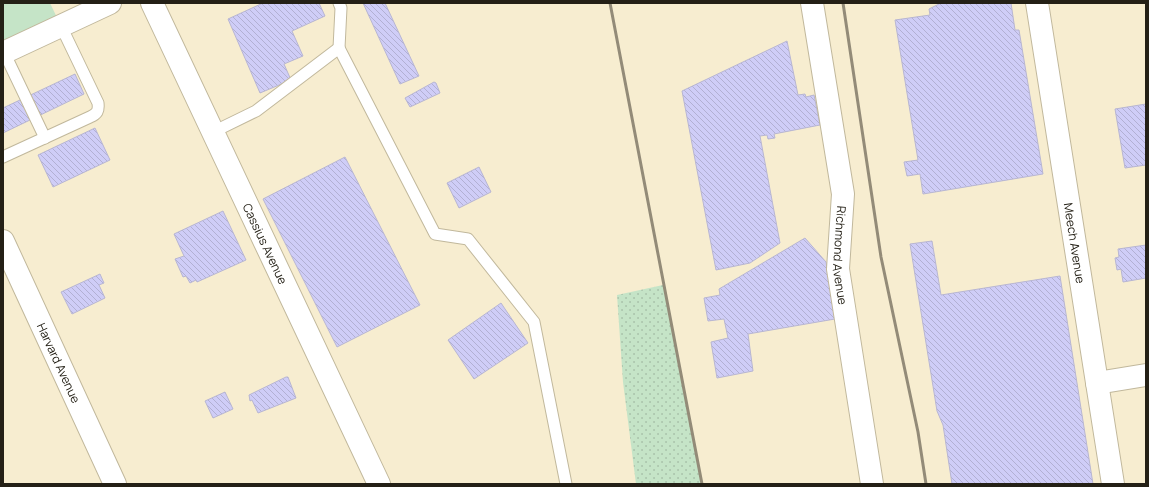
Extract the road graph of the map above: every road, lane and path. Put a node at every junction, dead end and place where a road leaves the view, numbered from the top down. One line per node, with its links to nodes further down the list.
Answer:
1 (110, 3): 6 (street)
2 (152, 3): 9 (street, Cassius Avenue)
3 (339, 3): 7 (lane)
4 (812, 3): 18 (street, Richmond Avenue)
5 (1037, 3): 14 (street, Meech Avenue)
6 (61, 26): 8 (street); 10 (lane)
7 (339, 48): 9 (lane); 17 (lane)
8 (4, 53): 10 (lane)
9 (213, 132): 16 (street, Cassius Avenue)
10 (45, 138): 11 (lane)
11 (3, 157)
12 (3, 241): 15 (street, Harvard Avenue)
13 (1146, 375): 14 (street)
14 (1096, 383): 19 (street, Meech Avenue)
15 (115, 484)
16 (379, 484)
17 (566, 484)
18 (872, 484)
19 (1113, 484)

